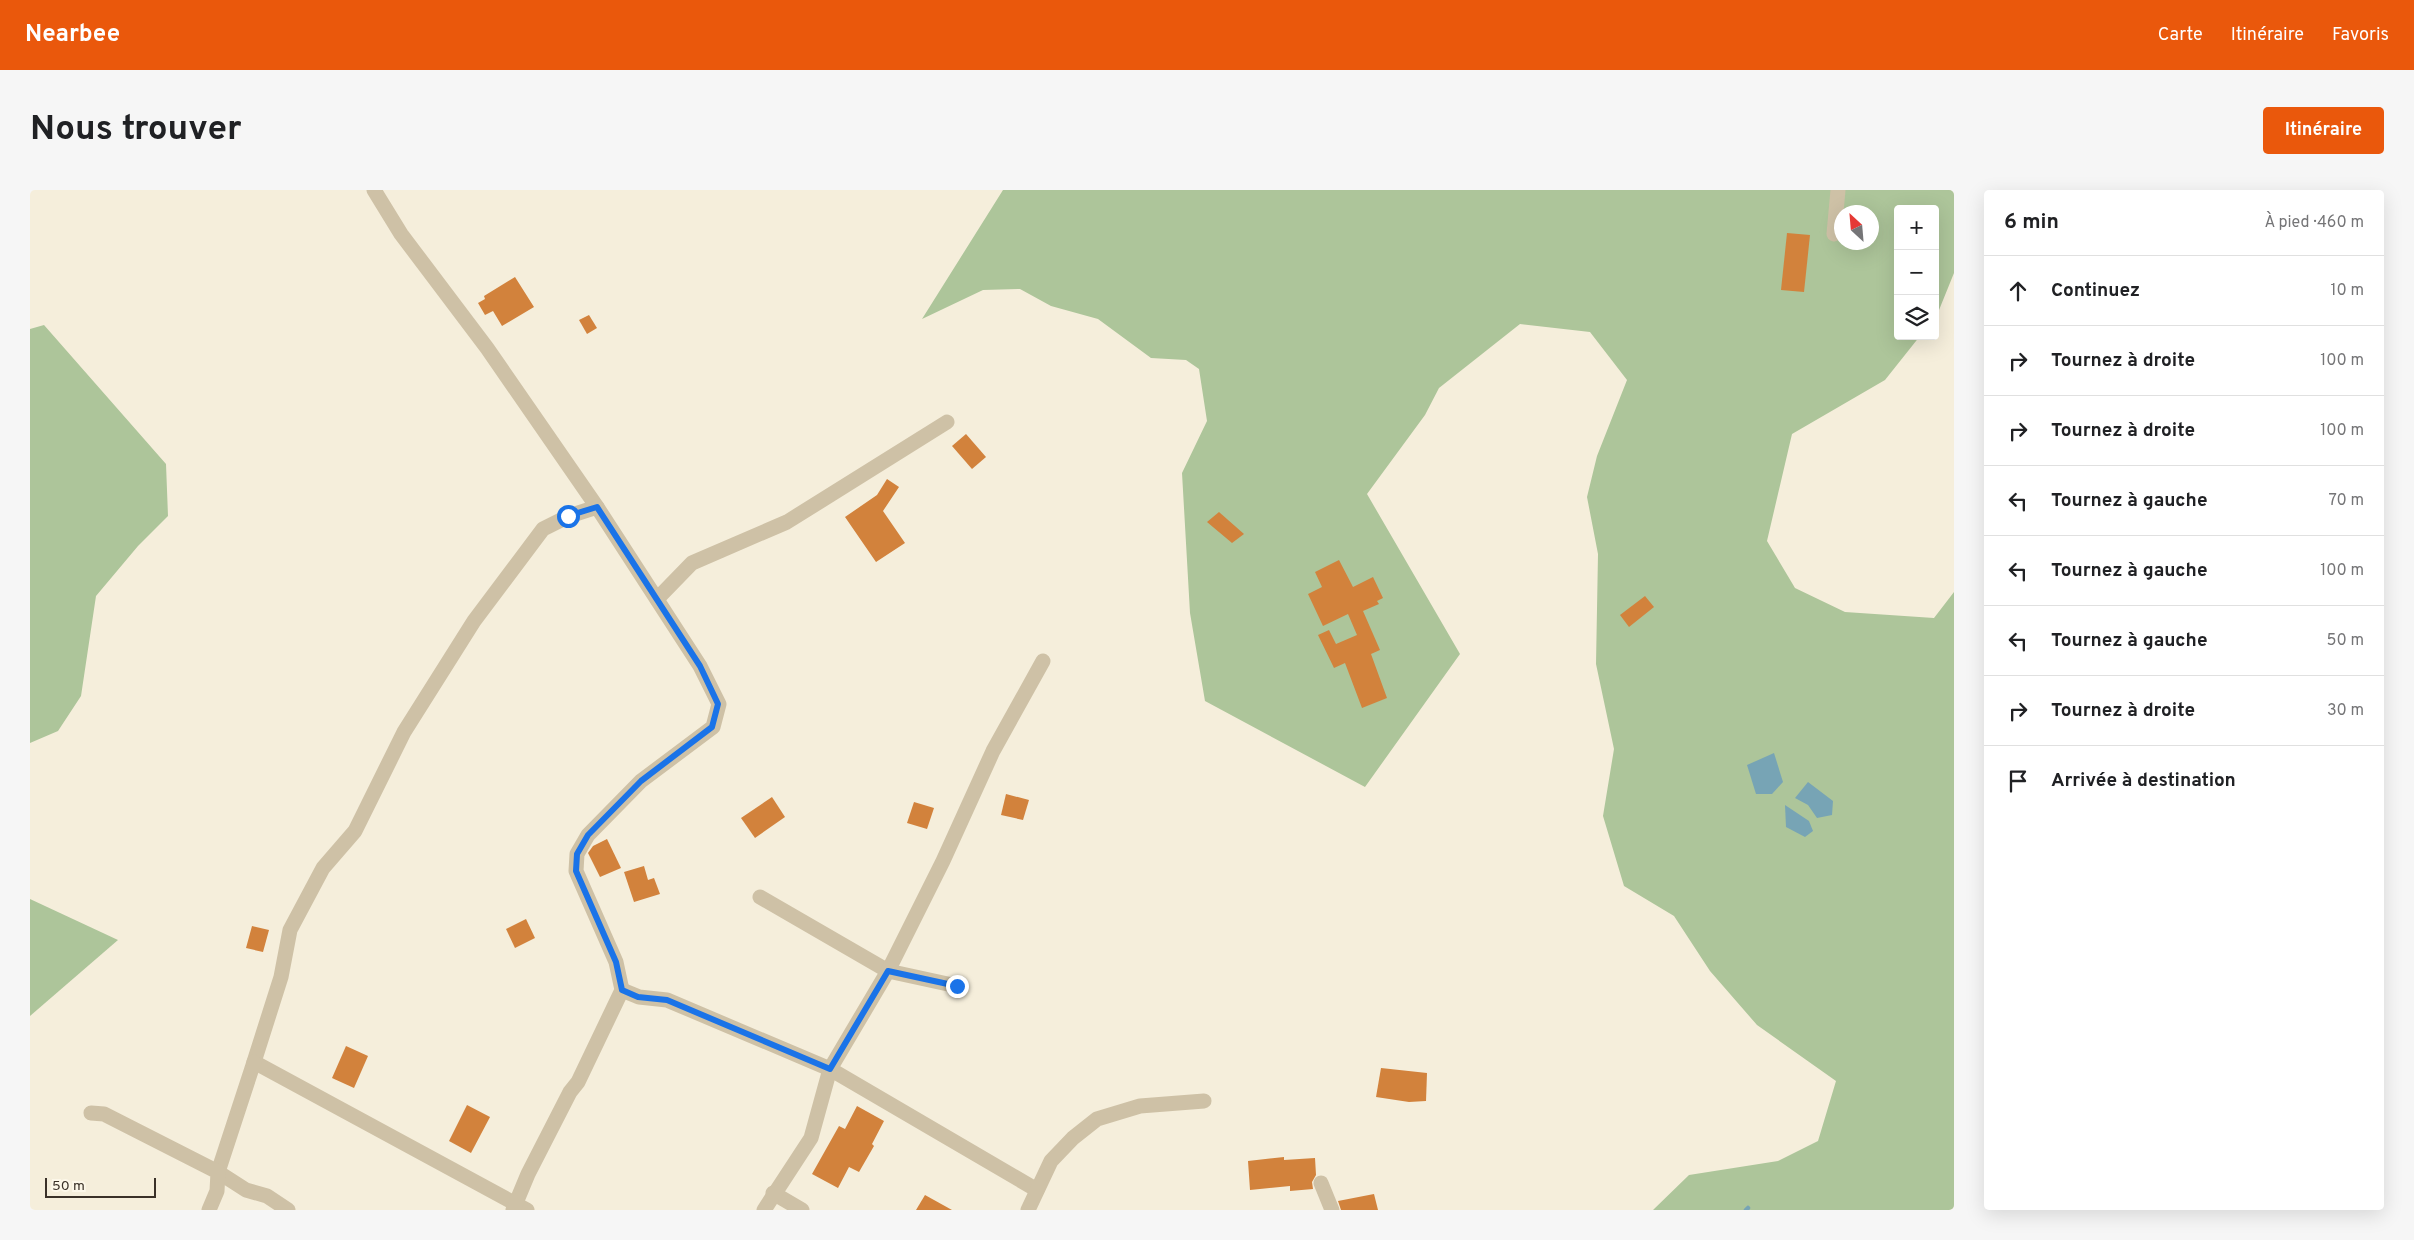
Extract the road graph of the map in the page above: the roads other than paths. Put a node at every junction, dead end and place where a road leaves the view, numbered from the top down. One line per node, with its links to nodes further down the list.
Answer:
1 (374, 190): 5 (street)
2 (1838, 190): 3 (street)
3 (1837, 205)
4 (947, 422): 6 (street)
5 (597, 507): 6 (street); 12 (street)
6 (657, 599): 11 (street)
7 (1043, 661): 9 (street)
8 (760, 897): 9 (street)
9 (888, 971): 10 (street); 13 (street)
10 (957, 986)
11 (622, 990): 13 (street); 20 (street)
12 (254, 1062): 16 (street); 20 (street)
13 (830, 1069): 18 (street); 19 (street)
14 (1204, 1101): 18 (street)
15 (91, 1113): 16 (street)
16 (218, 1172): 21 (street); 22 (street)
17 (1321, 1183): 26 (street)
18 (1037, 1190): 25 (street)
19 (773, 1193): 23 (street); 24 (street)
20 (519, 1208)
21 (209, 1210)
22 (288, 1210)
23 (764, 1210)
24 (802, 1210)
25 (1028, 1210)
26 (1332, 1210)

